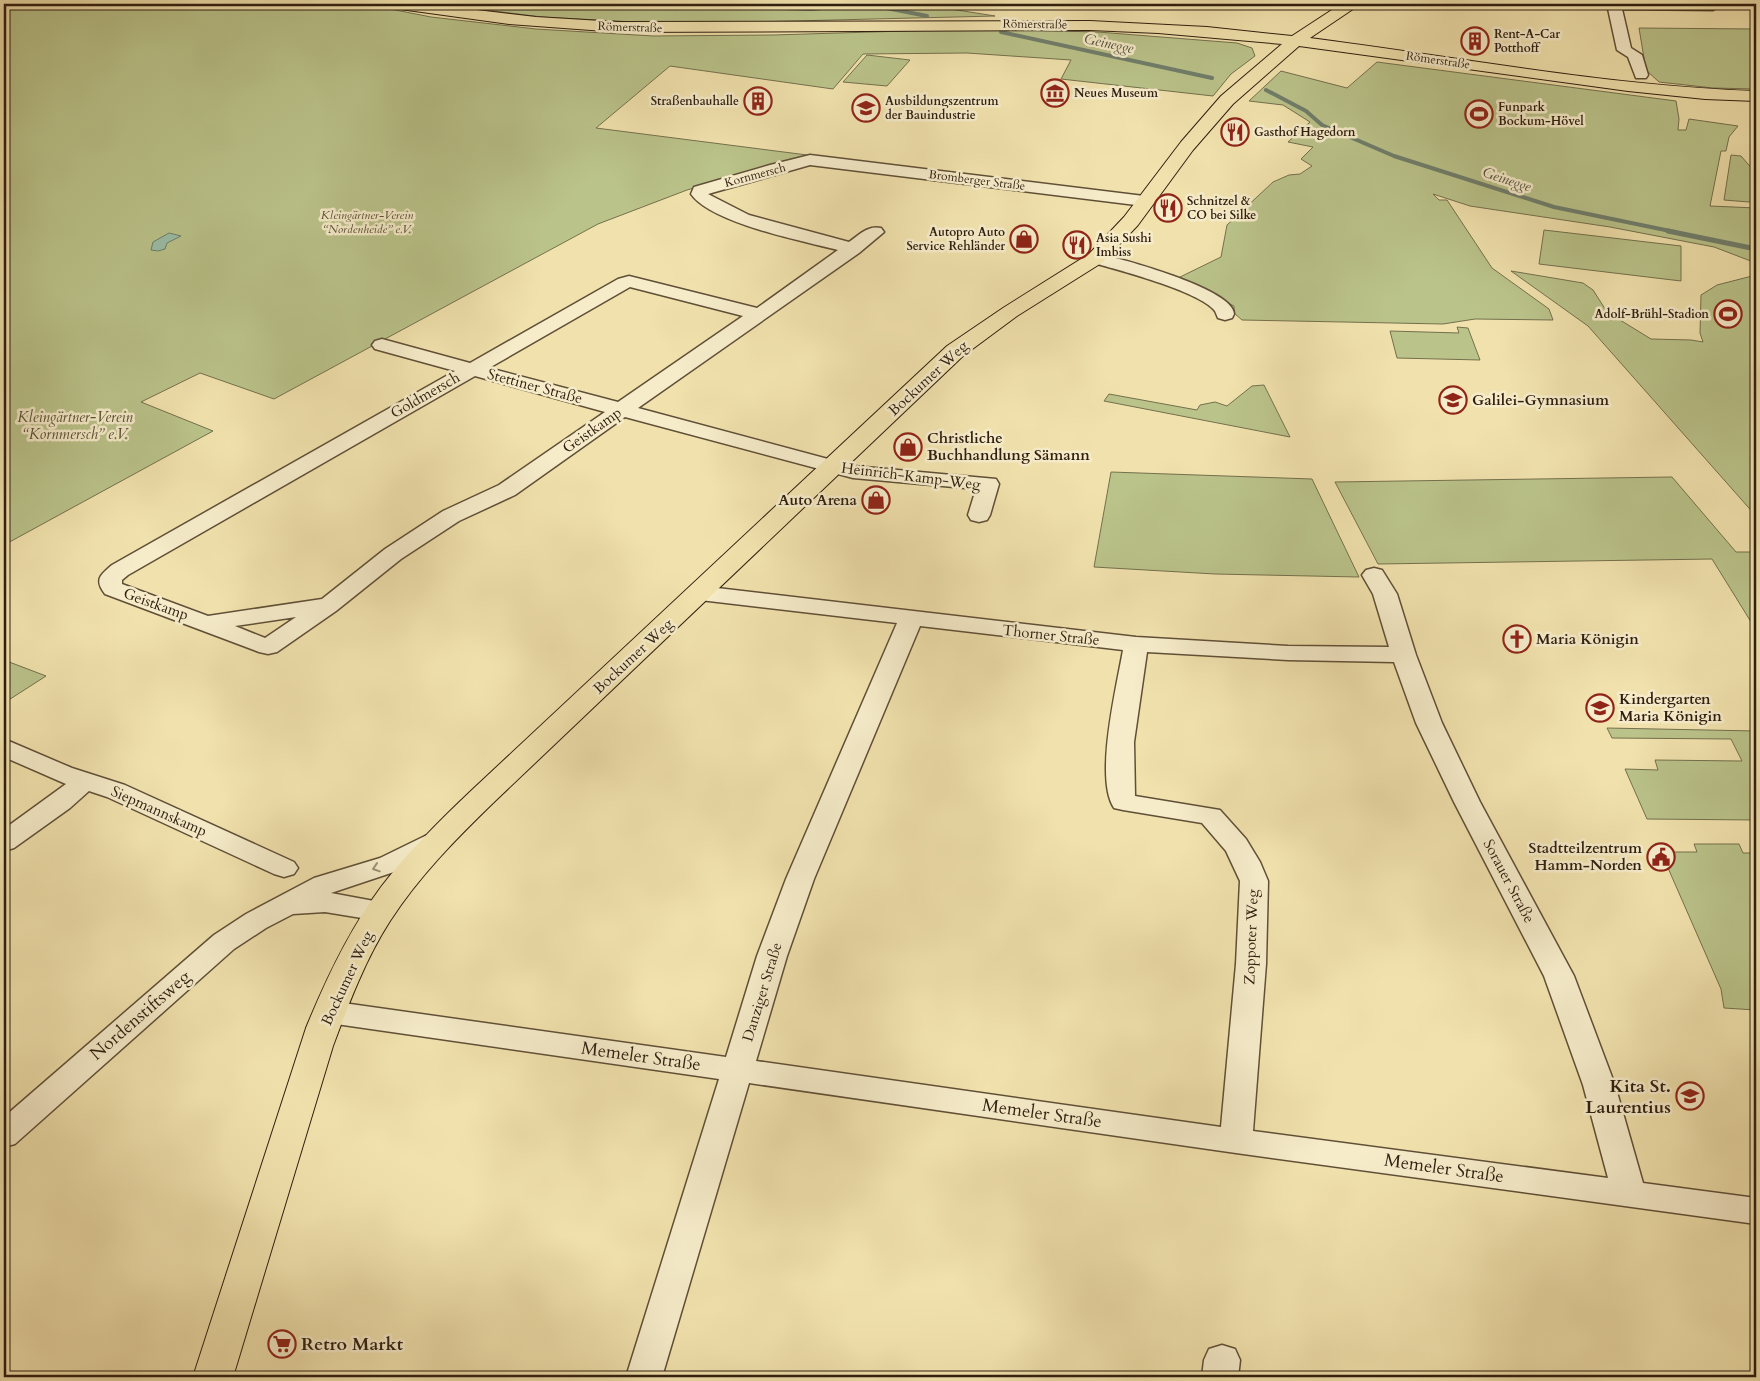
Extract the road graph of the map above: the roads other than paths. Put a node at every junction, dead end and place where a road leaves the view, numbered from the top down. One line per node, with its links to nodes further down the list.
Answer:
1 (400, 4): 5 (main road, Römerstraße)
2 (1350, 4): 5 (main road, Bockumer Weg)
3 (1614, 4): 4 (street); 6 (street)
4 (1713, 6)
5 (1296, 40): 7 (main road, Römerstraße); 9 (main road, Bockumer Weg)
6 (1640, 75)
7 (1756, 96)
8 (810, 160): 9 (street, Bromberger Straße); 11 (street, Kornmersch)
9 (1144, 201): 12 (main road, Bockumer Weg)
10 (875, 232): 11 (street, Geistkamp)
11 (853, 249): 13 (street, Geistkamp)
12 (1096, 258): 14 (street); 18 (main road, Bockumer Weg)
13 (758, 314): 16 (street, Goldmersch); 17 (street, Geistkamp)
14 (1225, 314)
15 (382, 345): 16 (street, Stettiner Straße)
16 (470, 369): 17 (street, Stettiner Straße); 21 (street, Goldmersch)
17 (622, 409): 18 (street, Stettiner Straße); 23 (street, Geistkamp)
18 (833, 467): 19 (street, Heinrich-Kamp-Weg); 22 (main road, Bockumer Weg)
19 (979, 515)
20 (1374, 575): 27 (street, Sorauer Straße)
21 (109, 581): 25 (street, Geistkamp)
22 (700, 593): 24 (street, Thorner Straße); 31 (main road, Bockumer Weg)
23 (328, 606): 25 (street, Geistkamp); 25 (street, Geistkamp)
24 (911, 619): 26 (street, Thorner Straße); 36 (street, Danziger Straße)
25 (207, 623)
26 (1136, 644): 27 (street, Thorner Straße); 38 (street, Zoppoter Weg)
27 (1404, 655): 39 (street, Sorauer Straße)
28 (4, 747): 29 (street, Siepmannskamp)
29 (84, 782): 30 (street); 32 (street, Siepmannskamp)
30 (4, 842)
31 (436, 842): 33 (street, Nordenstiftsweg, one-way to 33); 34 (main road, Bockumer Weg)
32 (284, 868)
33 (285, 907): 34 (street, Nordenstiftsweg); 37 (street, Nordenstiftsweg)
34 (380, 911): 35 (main road, Bockumer Weg)
35 (329, 1012): 36 (street, Memeler Straße); 41 (main road, Bockumer Weg)
36 (739, 1070): 38 (street, Memeler Straße); 42 (street, Danziger Straße)
37 (4, 1135)
38 (1236, 1141): 39 (street, Memeler Straße)
39 (1629, 1193): 40 (street, Memeler Straße)
40 (1756, 1211)
41 (213, 1377)
42 (644, 1377)

